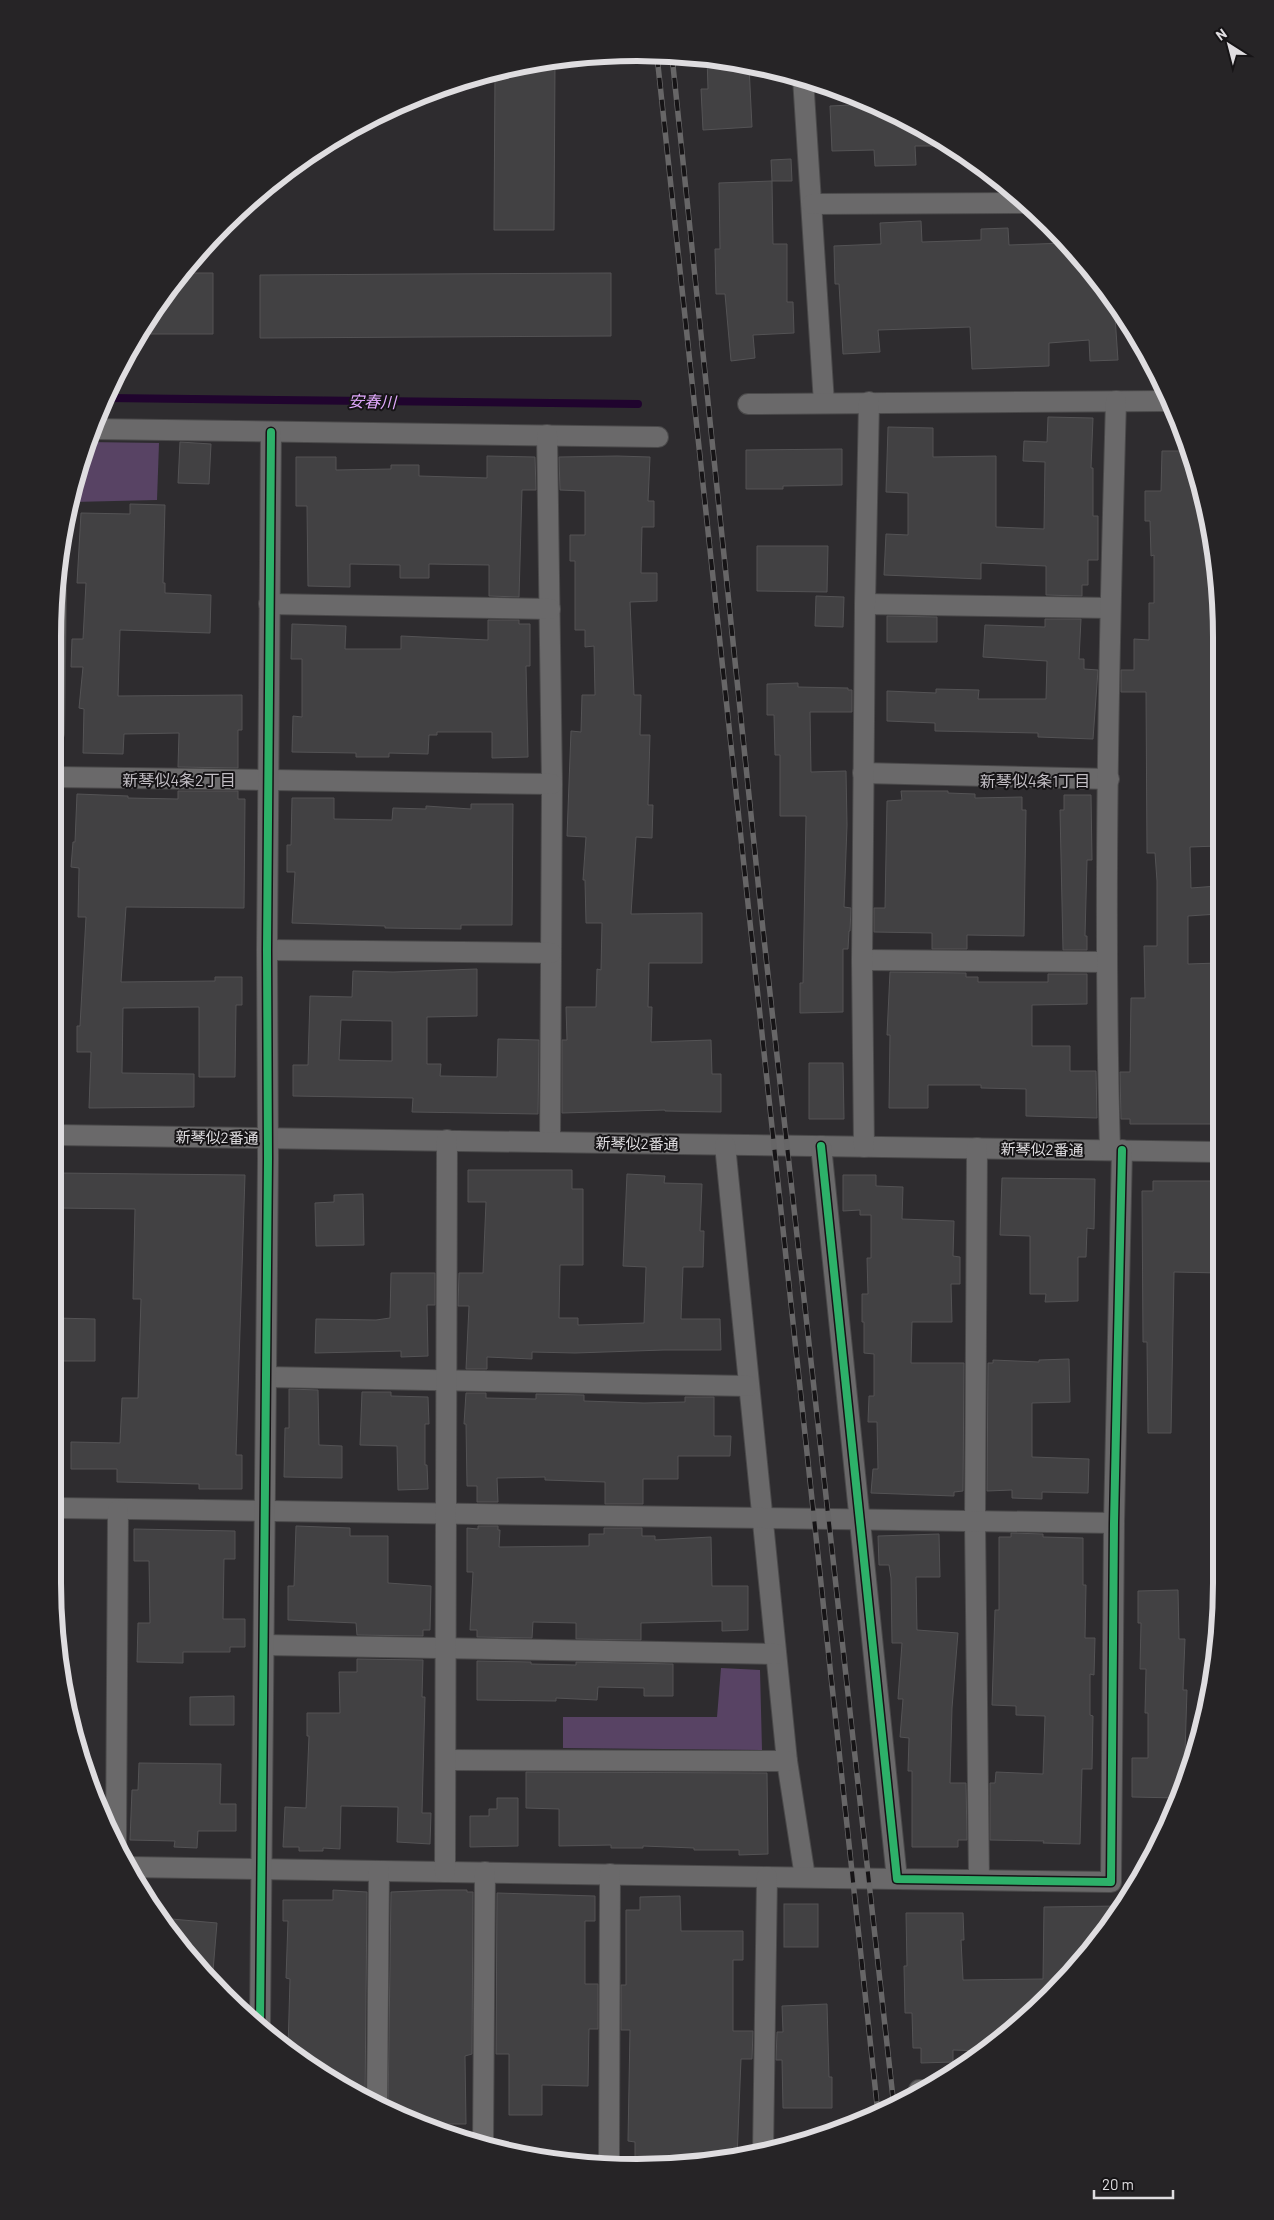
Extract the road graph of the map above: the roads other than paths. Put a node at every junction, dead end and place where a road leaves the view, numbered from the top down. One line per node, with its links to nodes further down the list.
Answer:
1 (804, 86): 3 (street)
2 (1016, 203): 3 (street)
3 (812, 204): 7 (street)
4 (1116, 401): 5 (street); 6 (street); 15 (street)
5 (1162, 401)
6 (869, 402): 7 (street); 14 (street)
7 (824, 403): 8 (street)
8 (748, 404)
9 (100, 429): 10 (street)
10 (272, 432): 11 (street); 13 (street)
11 (548, 435): 12 (street); 16 (street)
12 (658, 437)
13 (270, 604): 16 (street); 20 (street)
14 (865, 604): 15 (street); 17 (street)
15 (1110, 608): 19 (street)
16 (550, 609): 21 (street)
17 (863, 774): 19 (street); 24 (street)
18 (61, 778): 20 (street)
19 (1109, 779): 25 (street)
20 (268, 780): 21 (street); 22 (street)
21 (552, 784): 23 (street)
22 (266, 950): 23 (street); 27 (street)
23 (550, 952): 29 (street)
24 (862, 960): 25 (street); 32 (street)
25 (1107, 962): 34 (street)
26 (61, 1135): 27 (street, 新琴似2番通)
27 (268, 1138): 28 (street, 新琴似2番通); 36 (street)
28 (447, 1140): 29 (street, 新琴似2番通); 37 (street)
29 (550, 1142): 30 (street, 新琴似2番通)
30 (725, 1145): 31 (street, 新琴似2番通); 38 (street)
31 (821, 1146): 32 (street, 新琴似2番通); 44 (street)
32 (864, 1147): 33 (street, 新琴似2番通)
33 (977, 1148): 34 (street, 新琴似2番通); 45 (street)
34 (1116, 1150): 35 (street, 新琴似2番通); 46 (street)
35 (1213, 1152)
36 (266, 1377): 37 (street); 41 (street)
37 (445, 1379): 38 (street); 42 (street)
38 (748, 1386): 43 (street)
39 (61, 1508): 40 (street)
40 (118, 1510): 41 (street); 52 (street)
41 (266, 1512): 42 (street); 47 (street)
42 (444, 1514): 43 (street); 48 (street)
43 (761, 1518): 44 (street); 49 (street)
44 (860, 1520): 45 (street); 61 (street)
45 (975, 1521): 46 (street); 62 (street)
46 (1114, 1523): 62 (street)
47 (264, 1646): 48 (street); 54 (street)
48 (447, 1648): 49 (street); 50 (street)
49 (776, 1654): 51 (street)
50 (446, 1760): 51 (street); 56 (street)
51 (787, 1761): 60 (street)
52 (116, 1827)
53 (136, 1867): 54 (street)
54 (262, 1869): 55 (street); 63 (street)
55 (379, 1871): 56 (street); 64 (street)
56 (445, 1872): 57 (street)
57 (485, 1872): 58 (street); 65 (street)
58 (610, 1874): 59 (street); 67 (street)
59 (767, 1876): 60 (street); 66 (street)
60 (805, 1877): 61 (street)
61 (897, 1880): 62 (street)
62 (979, 1880)
63 (260, 2018)
64 (377, 2096)
65 (483, 2137)
66 (763, 2145)
67 (609, 2158)

